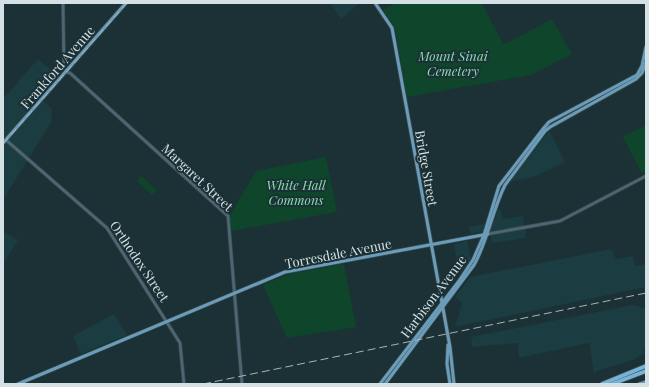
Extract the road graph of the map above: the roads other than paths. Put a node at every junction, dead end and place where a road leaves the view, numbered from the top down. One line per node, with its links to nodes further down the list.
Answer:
1 (63, 3): 6 (street)
2 (126, 3): 6 (main road, Frankford Avenue)
3 (376, 3): 15 (main road, Bridge Street)
4 (646, 47): 11 (main road, Harbison Avenue)
5 (646, 62): 10 (main road, Harbison Avenue)
6 (66, 72): 7 (main road, Frankford Avenue); 16 (street, Margaret Street)
7 (6, 140): 8 (main road, Frankford Avenue); 19 (street, Orthodox Street)
8 (3, 143)
9 (646, 176): 14 (street, Torresdale Avenue)
10 (505, 185): 11 (main road); 13 (main road, Harbison Avenue)
11 (499, 186): 12 (main road, Harbison Avenue)
12 (497, 192): 13 (main road); 14 (main road, Harbison Avenue)
13 (501, 194): 14 (main road, Harbison Avenue)
14 (486, 235): 15 (main road, Torresdale Avenue); 17 (main road, Harbison Avenue); 18 (main road, Harbison Avenue)
15 (431, 245): 16 (main road, Torresdale Avenue); 17 (main road, Bridge Street)
16 (234, 293): 19 (main road, Torresdale Avenue); 26 (street, Margaret Street)
17 (442, 303): 18 (main road, Bridge Street); 27 (main road, Harbison Avenue)
18 (443, 308): 20 (main road, Bridge Street); 28 (main road, Harbison Avenue)
19 (167, 321): 24 (main road, Torresdale Avenue); 25 (street, Orthodox Street)
20 (448, 341): 29 (main road, Bridge Street); 30 (main road, Bridge Street)
21 (646, 366): 31 (highway)
22 (646, 371): 32 (highway)
23 (646, 382): 33 (main road)
24 (18, 384)
25 (184, 384)
26 (242, 384)
27 (380, 384)
28 (385, 384)
29 (450, 384)
30 (454, 384)
31 (602, 384)
32 (612, 384)
33 (639, 384)

